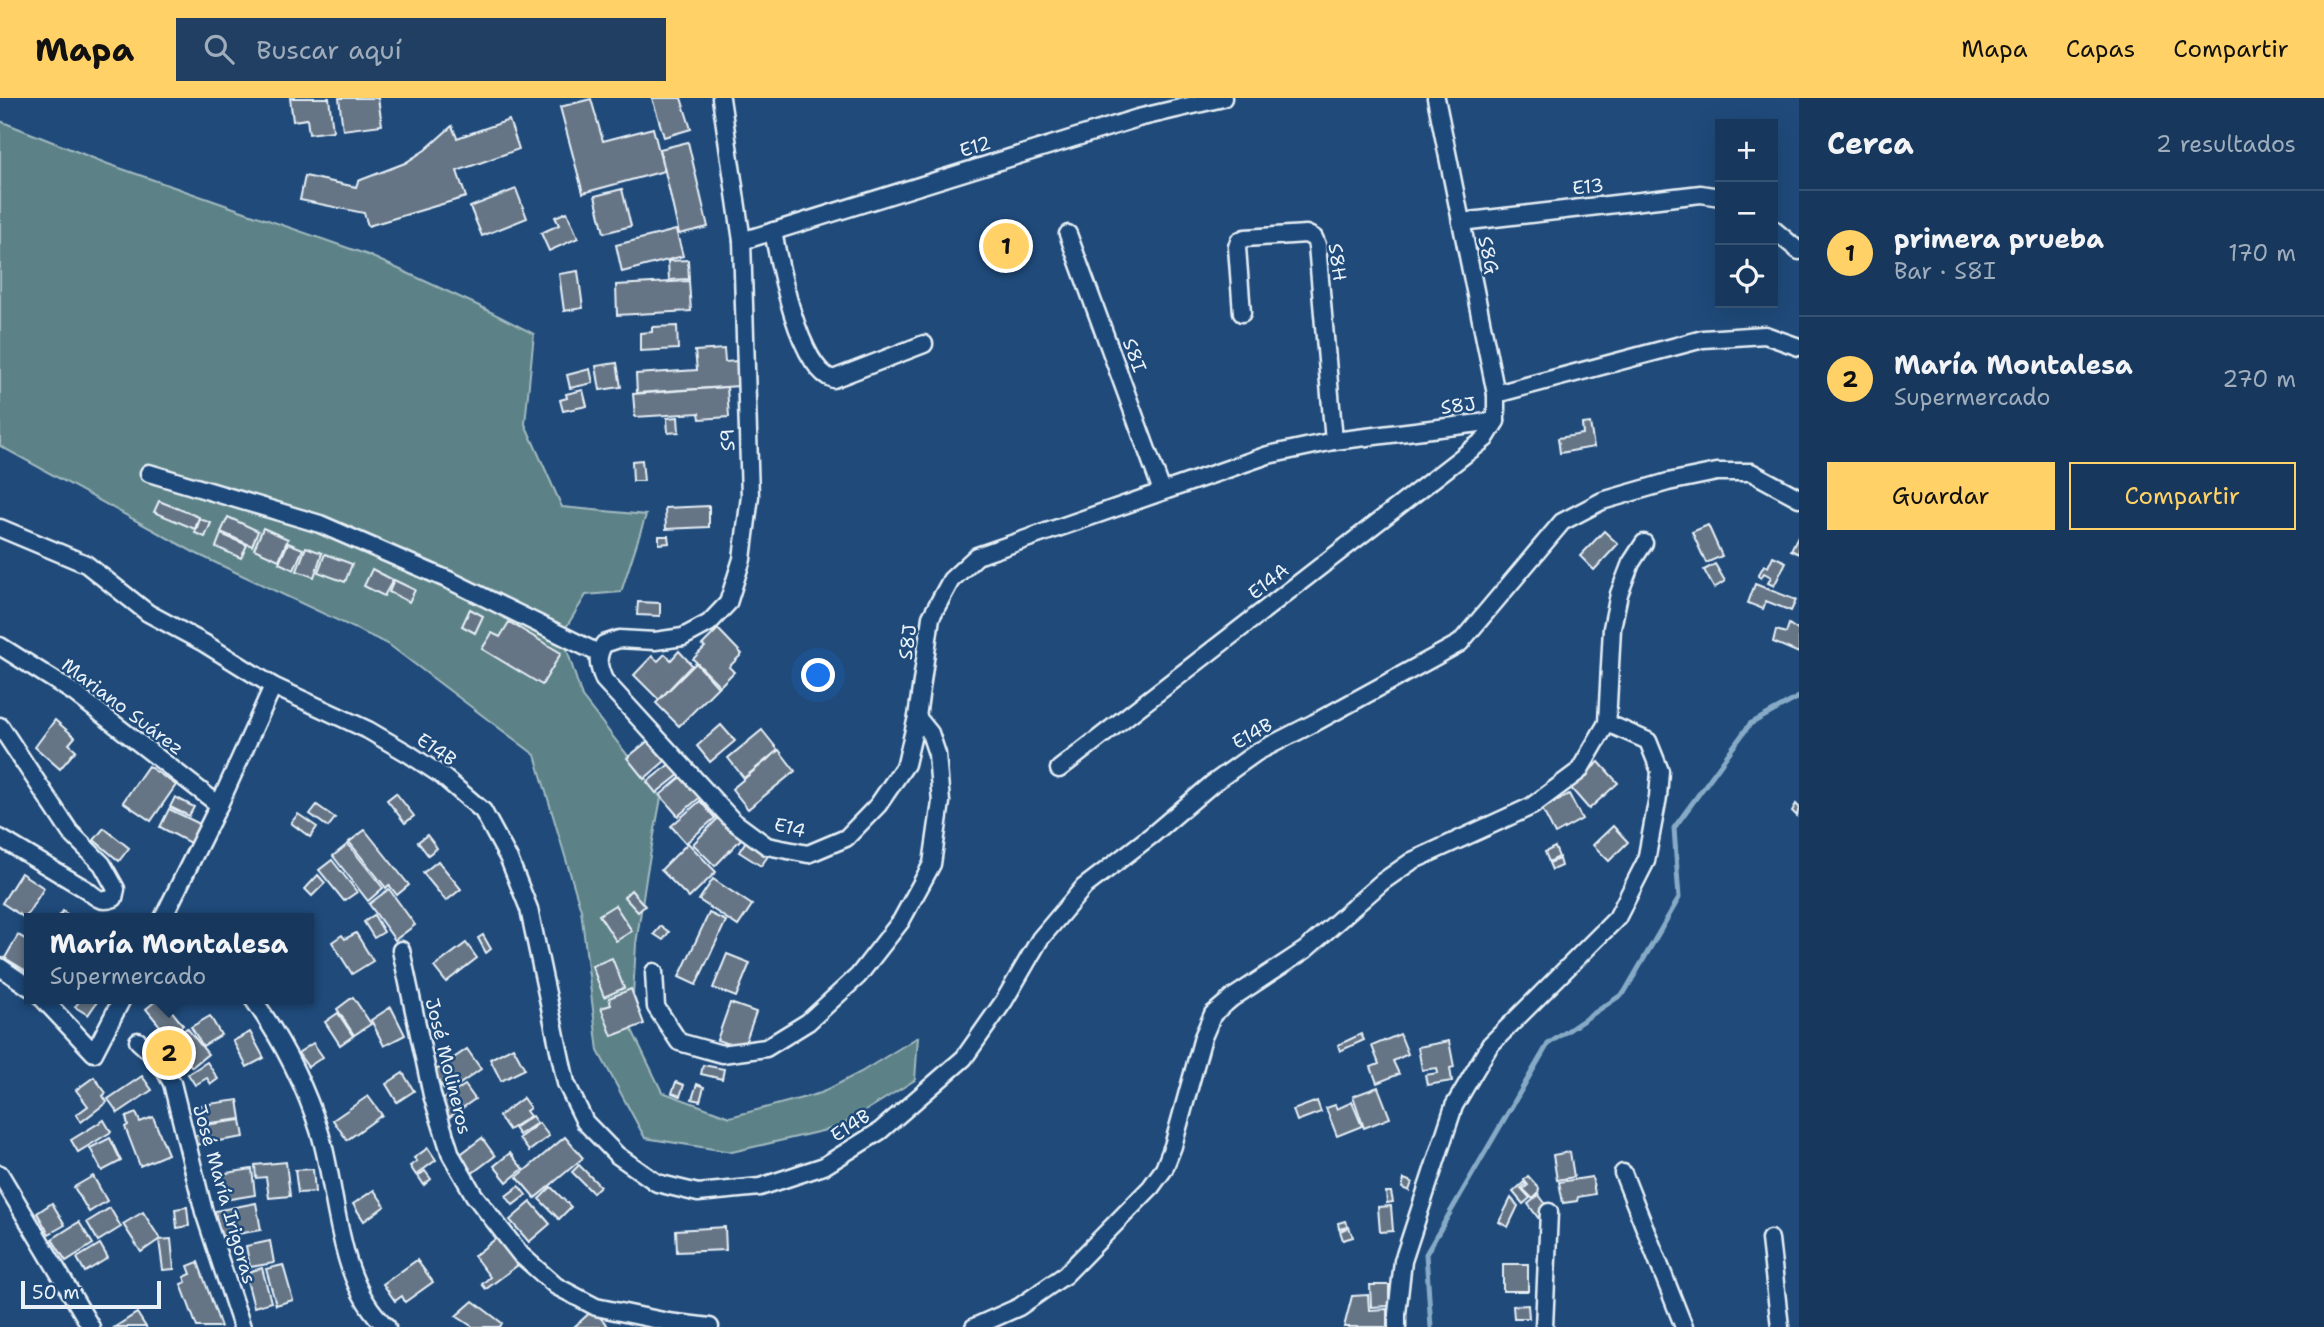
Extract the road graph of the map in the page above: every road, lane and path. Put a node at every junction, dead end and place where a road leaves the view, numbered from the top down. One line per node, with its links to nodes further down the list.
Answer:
1 (722, 98): 9 (street, S9)
2 (1223, 98): 6 (street, E12)
3 (1437, 98): 5 (street, S8G)
4 (1715, 196): 5 (street, E13)
5 (1461, 222): 14 (street, S8G)
6 (773, 231): 9 (street, E12); 12 (street)
7 (1778, 233): 10 (street)
8 (1068, 234): 18 (street, S8I)
9 (742, 241): 23 (street, S9)
10 (1799, 251)
11 (1242, 313): 16 (street, S8H)
12 (924, 344)
13 (1799, 347): 14 (street)
14 (1496, 394): 15 (street, S8G)
15 (1496, 421): 16 (street, S8J); 28 (street, E14A)
16 (1334, 441): 18 (street, S8J)
17 (149, 473): 23 (street)
18 (1163, 491): 25 (street, S8J)
19 (1799, 498): 24 (street, E14B)
20 (0, 528): 24 (street, E14B)
21 (1643, 543): 26 (street)
22 (0, 646): 29 (street, Mariano Suárez)
23 (598, 653): 25 (street, E14)
24 (273, 686): 29 (street)
25 (917, 717): 34 (street)
26 (1607, 723): 48 (street); 49 (street)
27 (0, 726): 30 (street)
28 (1059, 769)
29 (219, 804): 31 (street)
30 (0, 838)
31 (165, 913)
32 (401, 950): 47 (street, José Molineros)
33 (0, 967): 35 (street)
34 (654, 971)
35 (24, 984)
36 (48, 1004): 37 (street)
37 (119, 1004)
38 (256, 1004): 46 (street)
39 (138, 1041): 45 (street, José María Irigoras)
40 (1623, 1172): 51 (street)
41 (0, 1174): 44 (street)
42 (1549, 1212): 50 (street)
43 (1770, 1239): 52 (street)
44 (91, 1327)
45 (242, 1327)
46 (387, 1327)
47 (710, 1327)
48 (974, 1327)
49 (1398, 1327)
50 (1544, 1327)
51 (1684, 1327)
52 (1780, 1327)

